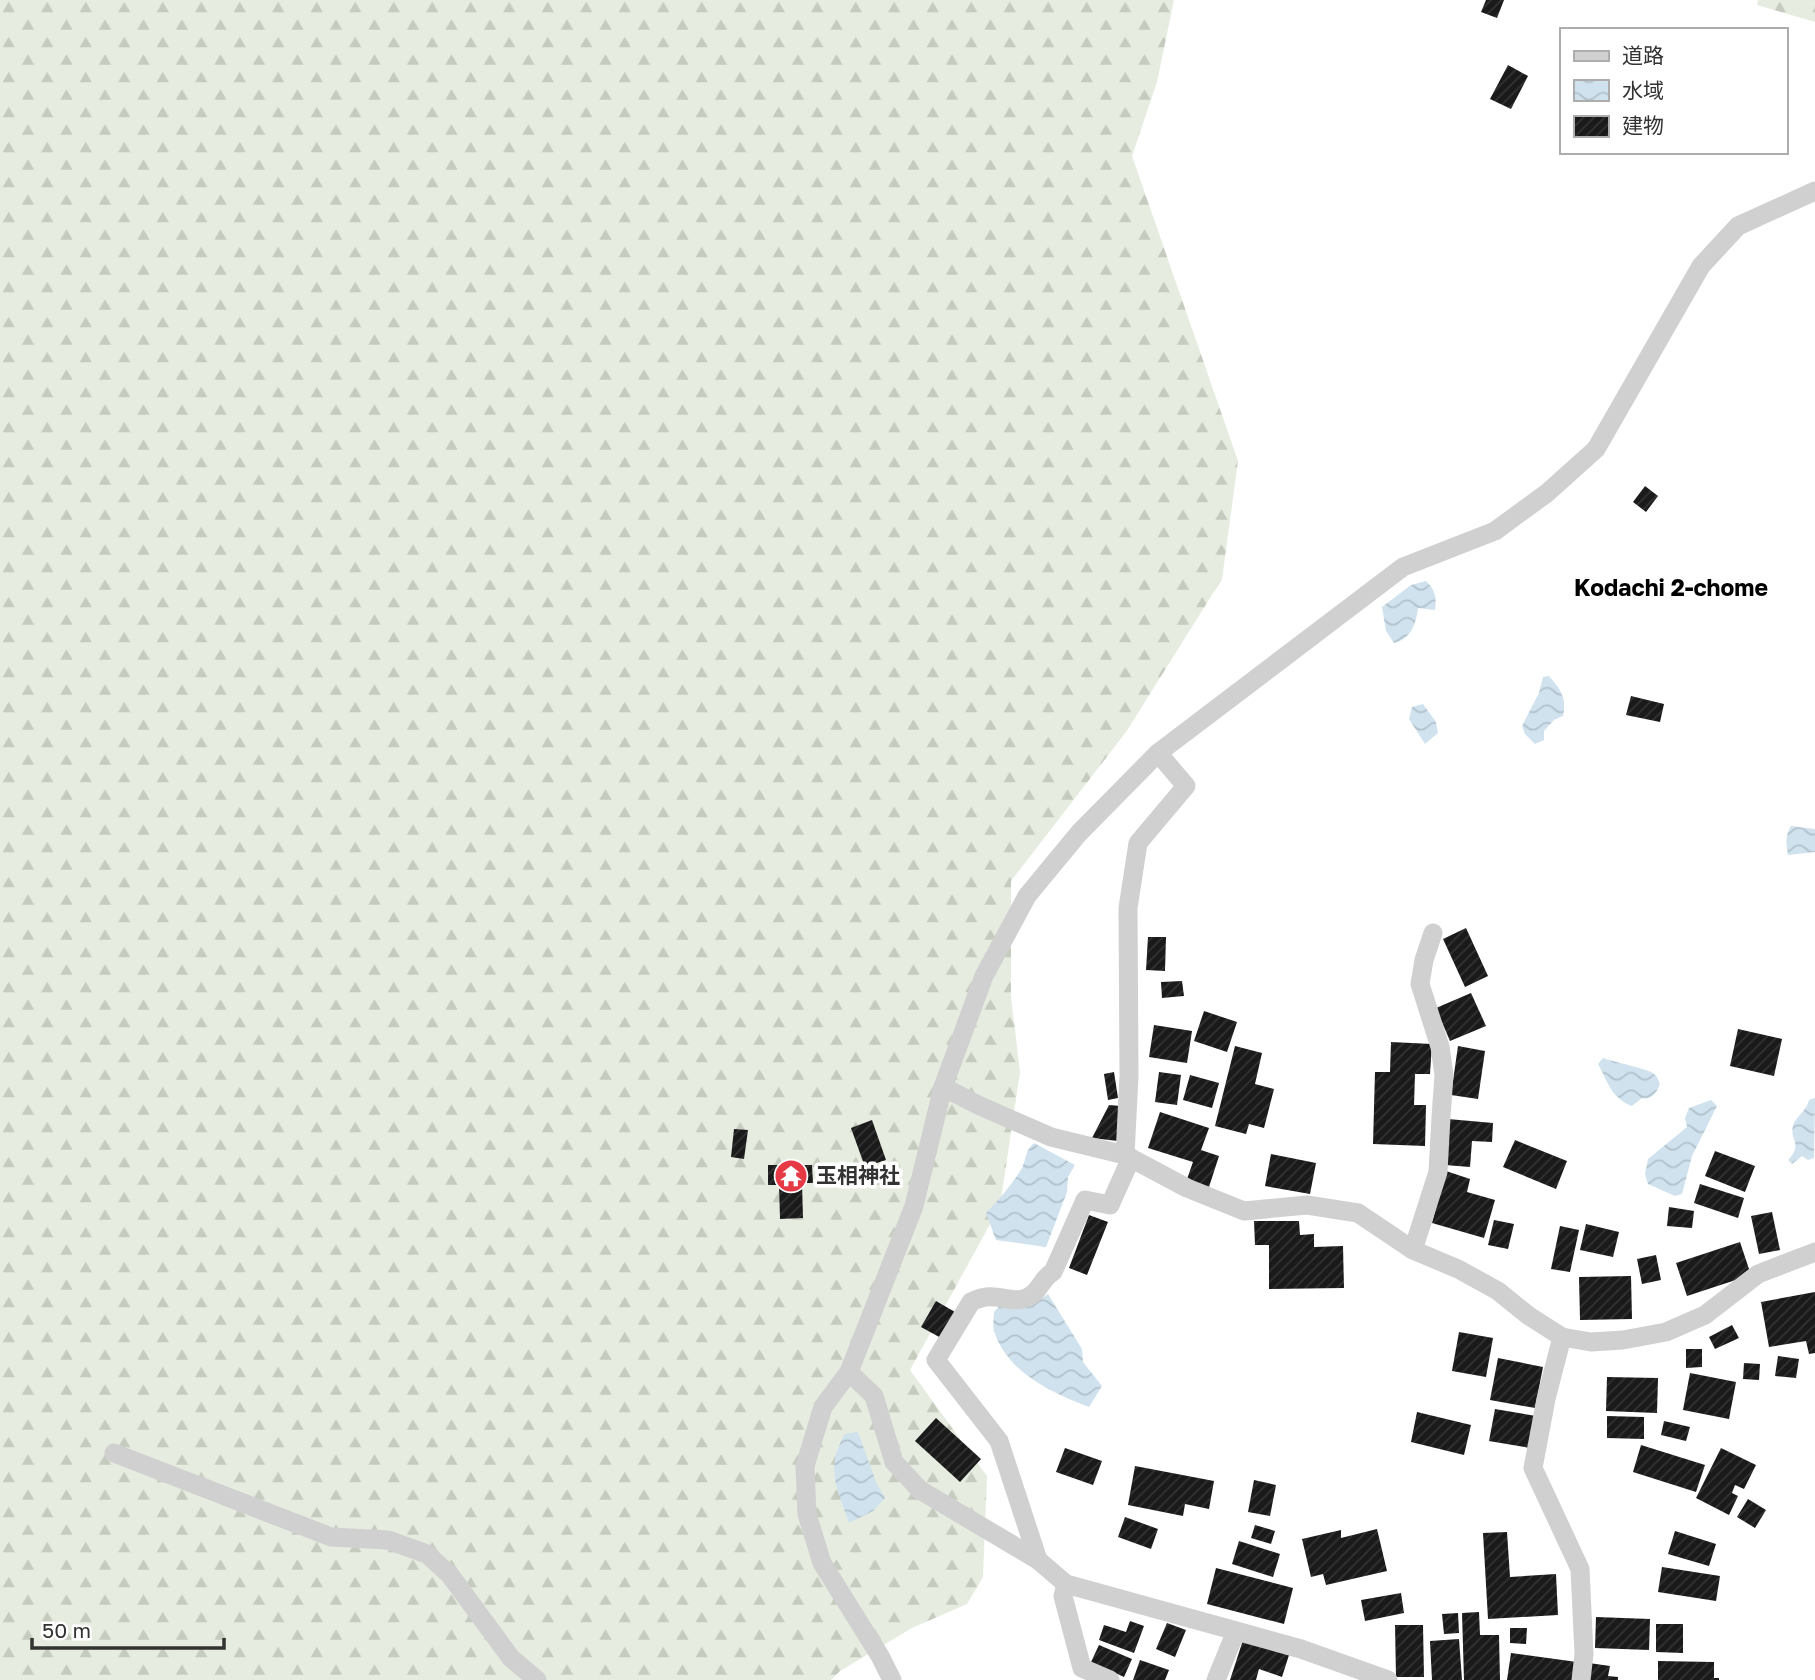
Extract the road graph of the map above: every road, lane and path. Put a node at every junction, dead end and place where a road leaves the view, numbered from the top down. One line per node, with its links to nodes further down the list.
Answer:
1 (1815, 191): 2 (street)
2 (1158, 753): 4 (street); 5 (street)
3 (1433, 933): 6 (street)
4 (943, 1087): 5 (street); 9 (street)
5 (1128, 1156): 6 (street); 11 (street)
6 (1413, 1250): 8 (street)
7 (1815, 1252): 8 (street)
8 (1562, 1336): 19 (street)
9 (849, 1372): 11 (street); 15 (street)
10 (114, 1453): 14 (street)
11 (1038, 1560): 12 (street)
12 (1066, 1584): 13 (street); 16 (street)
13 (1236, 1631): 17 (street); 18 (street)
14 (537, 1680)
15 (892, 1680)
16 (1110, 1680)
17 (1216, 1680)
18 (1388, 1680)
19 (1581, 1680)

